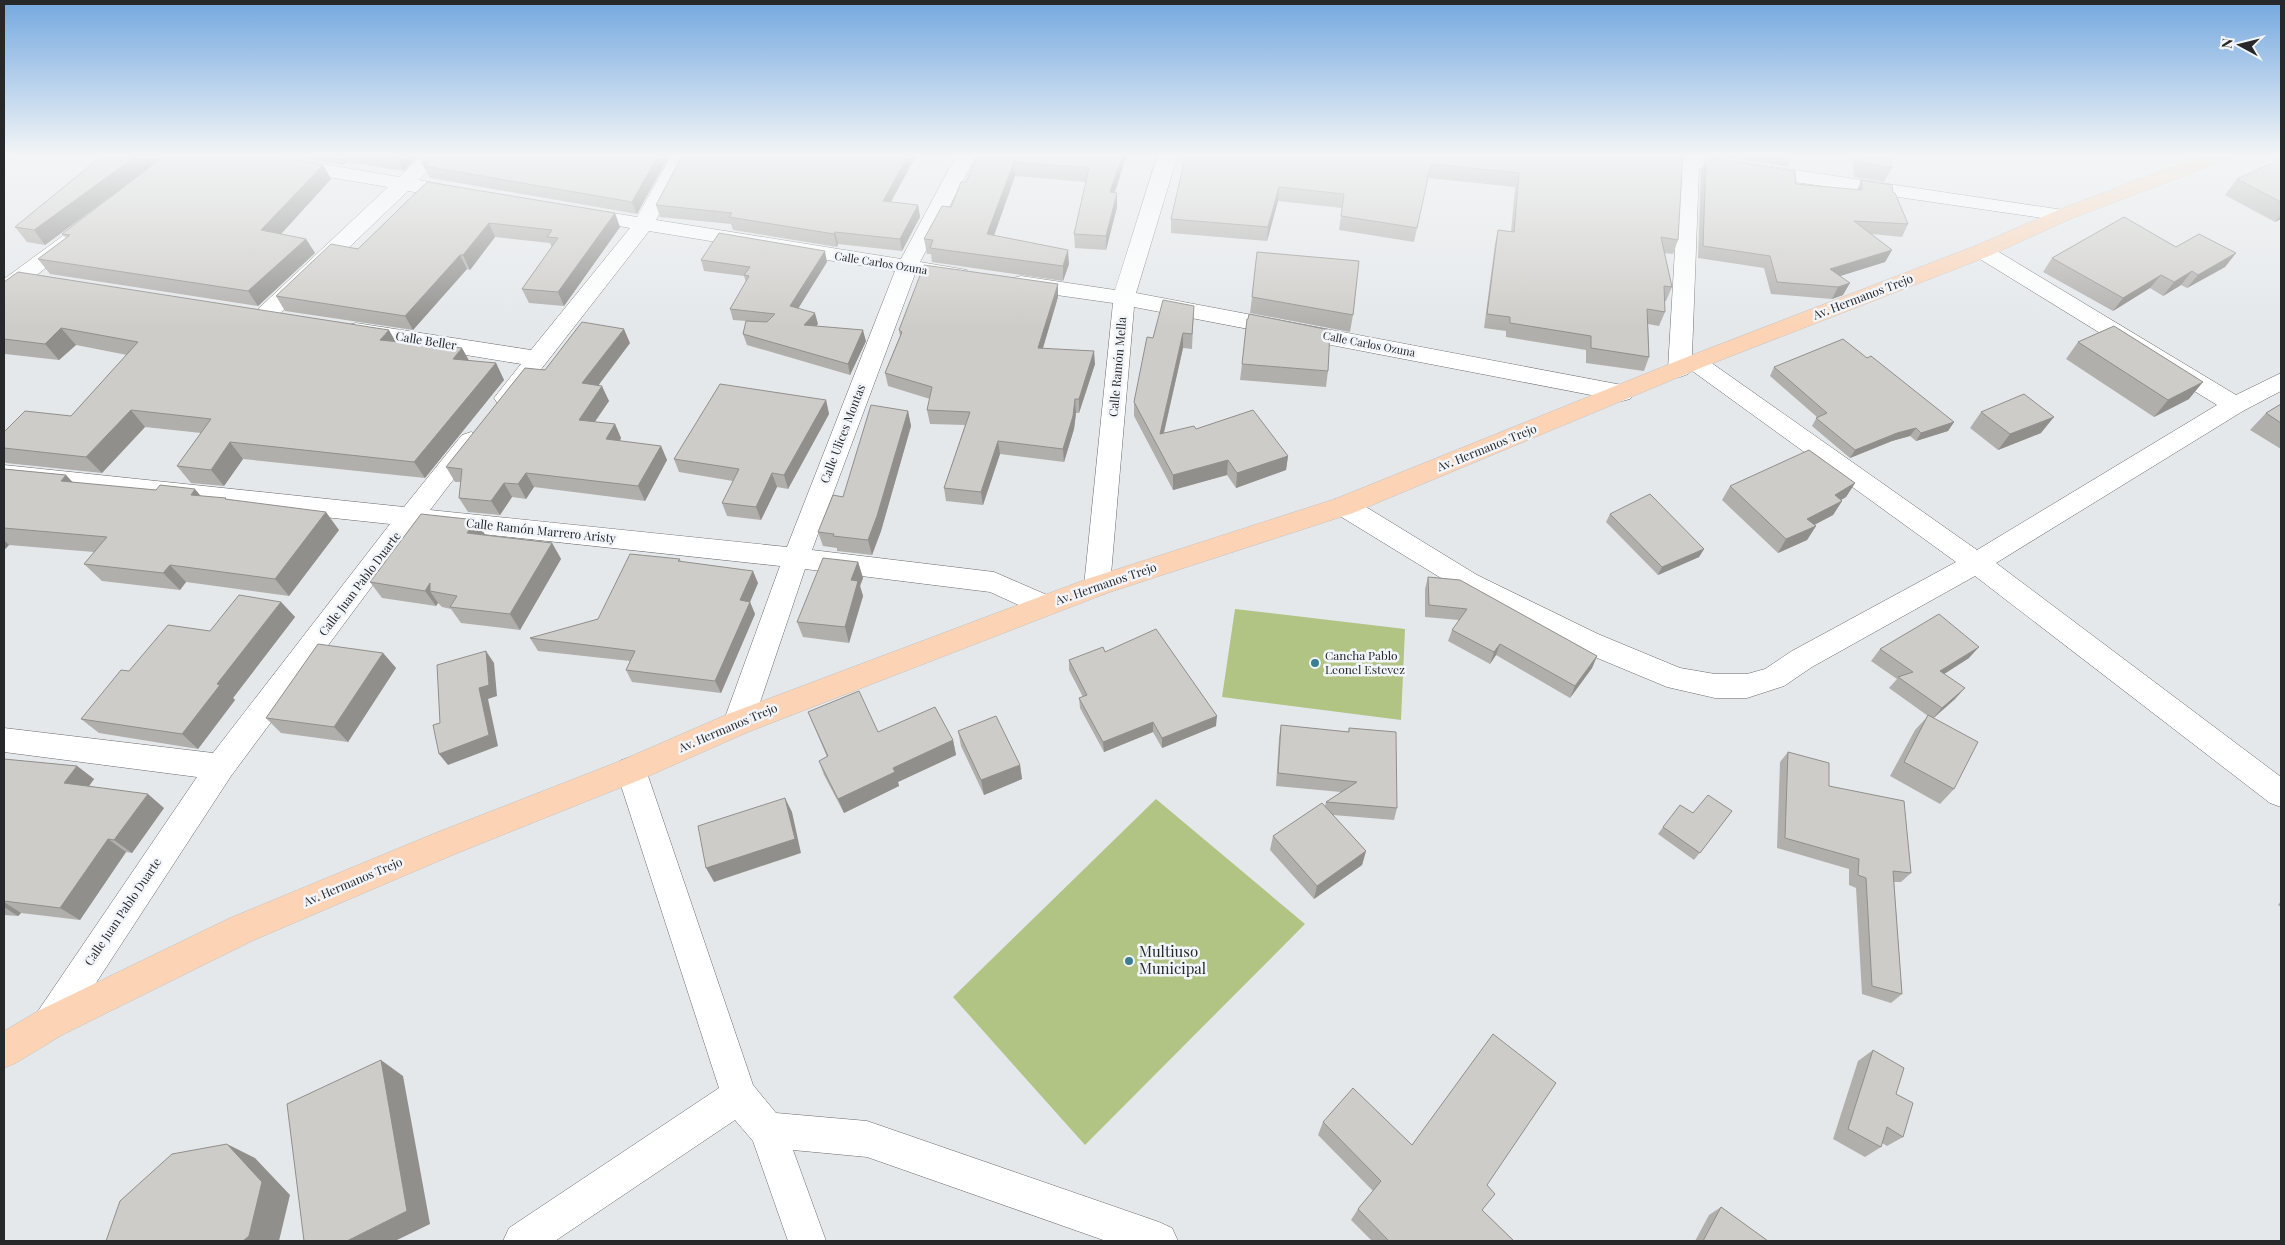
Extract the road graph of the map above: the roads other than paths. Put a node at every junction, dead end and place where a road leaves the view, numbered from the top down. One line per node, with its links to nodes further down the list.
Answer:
1 (373, 212): 17 (street)
2 (567, 212): 11 (street, Calle Carlos Ozuna)
3 (650, 212): 11 (street, Calle Juan Pablo Duarte)
4 (936, 212): 13 (street, Calle Ulices Montas)
5 (1149, 212): 16 (street, Calle Ramón Mella)
6 (1689, 212): 20 (street)
7 (2044, 212): 9 (street)
8 (2071, 212): 9 (main road, Av. Hermanos Trejo)
9 (2063, 215): 12 (main road, Av. Hermanos Trejo)
10 (90, 225): 15 (street)
11 (643, 225): 13 (street, Calle Carlos Ozuna); 19 (street, Calle Juan Pablo Duarte)
12 (1982, 251): 20 (main road, Av. Hermanos Trejo); 23 (street)
13 (907, 267): 16 (street, Calle Carlos Ozuna); 27 (street, Calle Ulices Montas)
14 (48, 283): 15 (street)
15 (11, 284)
16 (1124, 298): 22 (street, Calle Carlos Ozuna); 29 (street, Calle Ramón Mella)
17 (294, 320)
18 (333, 326): 19 (street, Calle Beller)
19 (538, 359): 26 (street, Calle Juan Pablo Duarte)
20 (1687, 366): 22 (main road, Av. Hermanos Trejo); 28 (street)
21 (2281, 381): 23 (street)
22 (1622, 393): 25 (main road, Av. Hermanos Trejo)
23 (2235, 405): 28 (street)
24 (4, 474): 26 (street, Calle Ramón Marrero Aristy)
25 (1344, 506): 28 (street); 29 (main road, Av. Hermanos Trejo)
26 (410, 517): 27 (street, Calle Ramón Marrero Aristy); 33 (street, Calle Juan Pablo Duarte)
27 (796, 558): 30 (street, Calle Ramón Marrero Aristy); 31 (street, Calle Ulices Montas)
28 (1975, 562): 35 (street)
29 (1097, 586): 30 (main road, Av. Hermanos Trejo)
30 (1044, 605): 31 (main road, Av. Hermanos Trejo)
31 (738, 723): 34 (main road, Av. Hermanos Trejo)
32 (4, 740): 33 (street)
33 (220, 767): 36 (street, Calle Juan Pablo Duarte)
34 (631, 770): 36 (main road, Av. Hermanos Trejo); 38 (street)
35 (2281, 794)
36 (50, 1022): 37 (main road, Av. Hermanos Trejo)
37 (4, 1051)
38 (739, 1096): 39 (street); 40 (street)
39 (767, 1130): 41 (street); 42 (street)
40 (522, 1241)
41 (807, 1241)
42 (1159, 1241)

